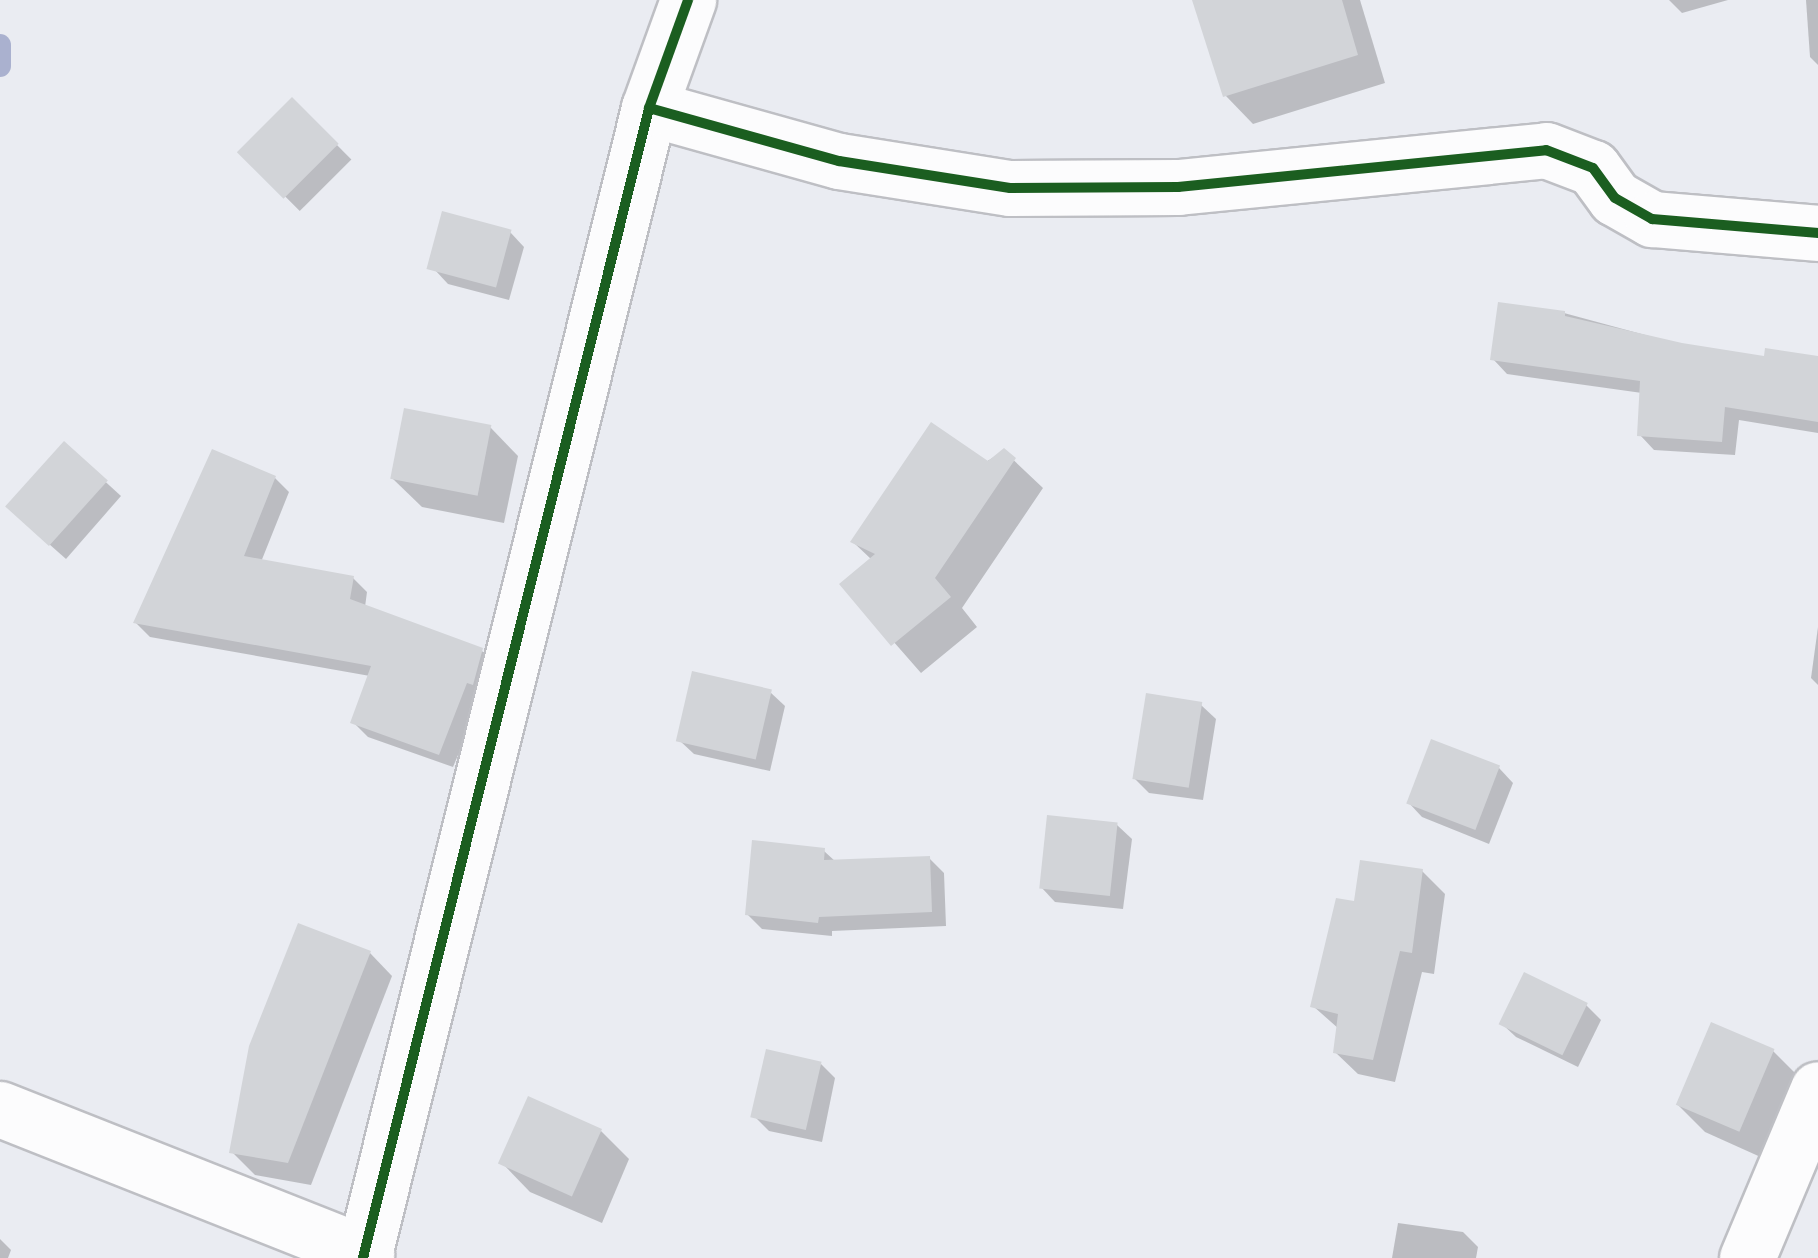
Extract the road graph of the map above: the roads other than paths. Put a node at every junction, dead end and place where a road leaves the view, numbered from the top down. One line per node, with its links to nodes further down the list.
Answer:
1 (688, 0): 2 (street)
2 (650, 108): 3 (street); 6 (street)
3 (1818, 233)
4 (1818, 1089): 7 (street)
5 (0, 1109): 6 (street)
6 (364, 1256)
7 (1747, 1258)

